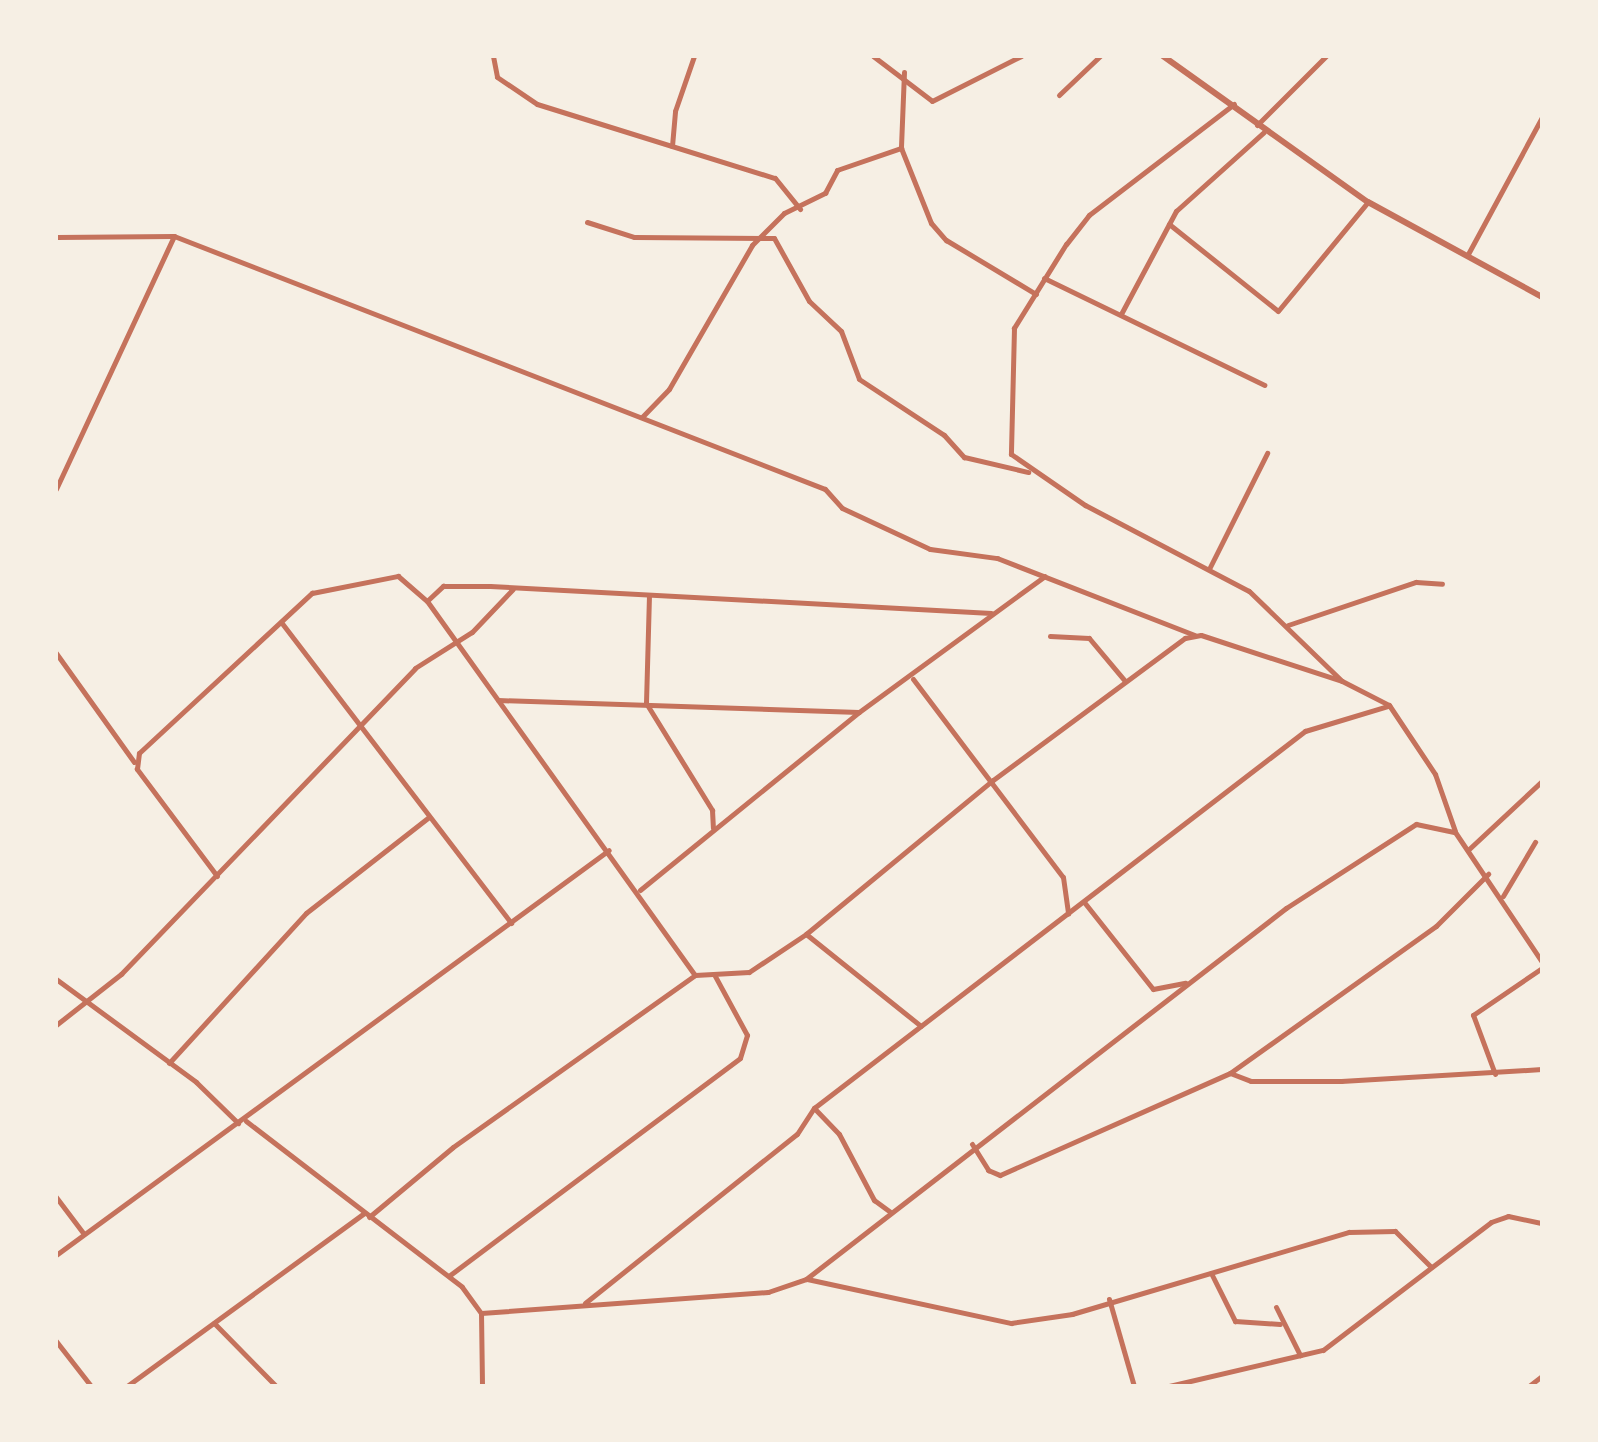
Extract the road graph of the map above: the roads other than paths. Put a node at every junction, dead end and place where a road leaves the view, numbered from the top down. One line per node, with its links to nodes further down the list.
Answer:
1 (493, 56): 14 (street)
2 (694, 56): 14 (street)
3 (873, 56): 8 (street)
4 (1021, 56): 8 (street)
5 (1100, 56): 9 (street)
6 (1163, 56): 10 (street)
7 (1326, 56): 12 (street)
8 (904, 72): 15 (street)
9 (1059, 95)
10 (1234, 104): 12 (street); 24 (street)
11 (1542, 117): 23 (street)
12 (1257, 125): 13 (street)
13 (1264, 132): 16 (street); 19 (street)
14 (672, 146): 17 (street)
15 (901, 148): 17 (street); 25 (street)
16 (1368, 202): 19 (street); 23 (street)
17 (800, 209): 20 (street)
18 (587, 222): 20 (street)
19 (1169, 224): 27 (street)
20 (764, 235): 29 (street); 31 (street)
21 (174, 236): 22 (street); 29 (street); 32 (street)
22 (56, 237)
23 (1468, 254): 26 (street)
24 (1044, 278): 25 (street); 27 (street)
25 (1036, 294): 31 (street)
26 (1542, 297)
27 (1121, 314): 28 (street)
28 (1264, 385)
29 (642, 417): 34 (street)
30 (1267, 453): 33 (street)
31 (1029, 472): 33 (street)
32 (56, 489)
33 (1209, 569): 41 (street)
34 (1045, 576): 39 (street); 42 (street)
35 (1442, 584): 41 (street)
36 (513, 589): 37 (street); 38 (street); 44 (street)
37 (649, 595): 39 (street); 50 (street)
38 (427, 601): 40 (street); 44 (street)
39 (991, 613): 46 (street)
40 (281, 622): 53 (street); 54 (street)
41 (1288, 625): 48 (street)
42 (1195, 635): 47 (street); 48 (street)
43 (1050, 636): 47 (street)
44 (454, 639): 49 (street); 53 (street)
45 (56, 653): 54 (street)
46 (913, 679): 52 (street); 55 (street)
47 (1125, 681): 55 (street)
48 (1342, 681): 51 (street)
49 (497, 700): 50 (street); 62 (street)
50 (646, 703): 52 (street); 58 (street)
51 (1389, 705): 59 (street); 67 (street)
52 (859, 712): 58 (street)
53 (362, 729): 57 (street); 64 (street)
54 (134, 762): 64 (street)
55 (993, 780): 68 (street); 70 (street)
56 (1542, 781): 61 (street)
57 (429, 817): 69 (street); 80 (street)
58 (713, 829): 65 (street)
59 (1455, 832): 61 (street); 76 (street)
60 (1535, 842): 66 (street)
61 (1469, 849): 63 (street)
62 (609, 850): 65 (street); 69 (street)
63 (1488, 874): 66 (street); 82 (street)
64 (217, 876): 77 (street)
65 (640, 890): 73 (street)
66 (1503, 896): 71 (street)
67 (1084, 902): 68 (street); 76 (street)
68 (1068, 914): 79 (street)
69 (511, 923): 85 (street)
70 (806, 934): 74 (street); 79 (street)
71 (1542, 962)
72 (1542, 968): 83 (street)
73 (695, 975): 74 (street); 90 (street)
74 (714, 976): 96 (street)
75 (56, 979): 77 (street)
76 (1186, 983): 87 (street)
77 (87, 1003): 78 (street); 80 (street)
78 (56, 1025)
79 (921, 1026): 84 (street)
80 (169, 1063): 86 (street)
81 (1542, 1069): 83 (street)
82 (1230, 1073): 83 (street); 87 (street)
83 (1495, 1074)
84 (814, 1108): 89 (street); 99 (street)
85 (246, 1121): 86 (street); 90 (street)
86 (238, 1123): 92 (street)
87 (972, 1144): 89 (street)
88 (56, 1197): 92 (street)
89 (889, 1211): 97 (street)
90 (366, 1215): 96 (street); 102 (street)
91 (1542, 1223): 94 (street)
92 (84, 1234): 93 (street)
93 (56, 1255)
94 (1431, 1267): 95 (street); 105 (street)
95 (1211, 1273): 98 (street); 103 (street)
96 (450, 1275): 101 (street)
97 (806, 1279): 98 (street); 99 (street)
98 (1109, 1299): 111 (street)
99 (585, 1303): 101 (street)
100 (1276, 1307): 103 (street)
101 (481, 1313): 110 (street)
102 (214, 1323): 108 (street); 109 (street)
103 (1280, 1324): 105 (street)
104 (56, 1341): 107 (street)
105 (1301, 1355): 112 (street)
106 (1542, 1376): 113 (street)
107 (91, 1386)
108 (127, 1386)
109 (276, 1386)
110 (482, 1386)
111 (1134, 1386)
112 (1169, 1386)
113 (1529, 1386)

